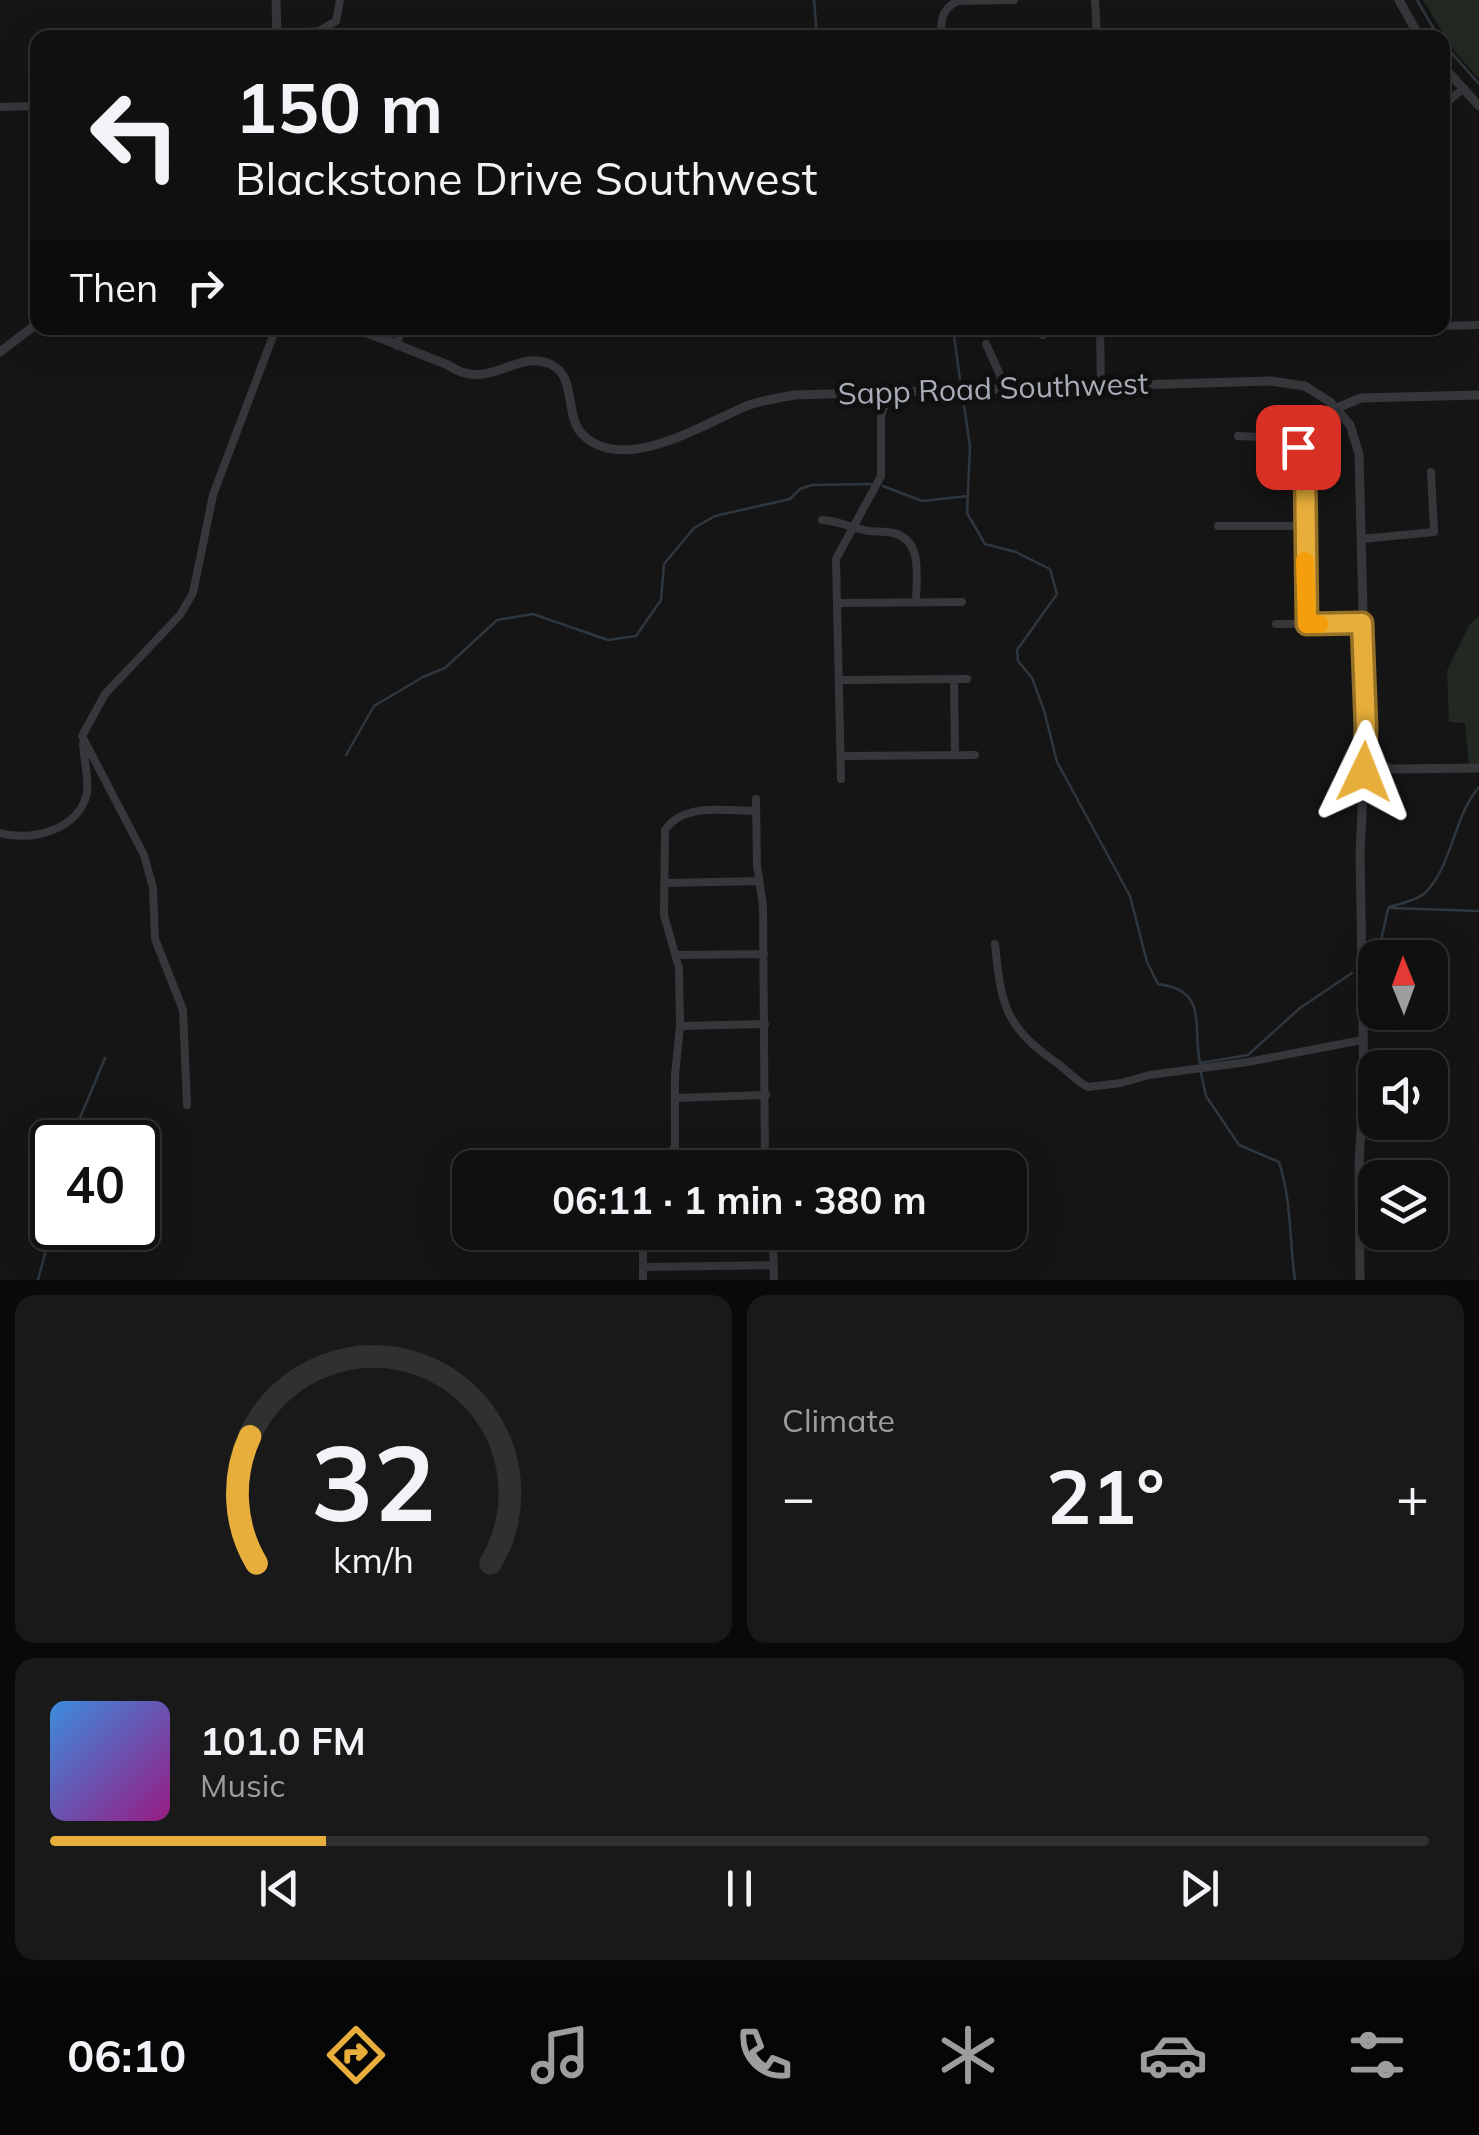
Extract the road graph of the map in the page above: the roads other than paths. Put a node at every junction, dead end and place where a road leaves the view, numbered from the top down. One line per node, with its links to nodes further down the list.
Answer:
1 (276, 0): 6 (street)
2 (340, 0): 7 (street)
3 (1014, 0): 8 (street)
4 (1096, 0): 9 (street)
5 (1399, 0): 10 (street)
6 (277, 30)
7 (321, 30)
8 (941, 30)
9 (1097, 30)
10 (1416, 30)
11 (1450, 73): 12 (street)
12 (1464, 88): 13 (street); 15 (street)
13 (1450, 99)
14 (30, 106): 16 (street)
15 (1479, 106)
16 (0, 107)
17 (1479, 325): 18 (street)
18 (1450, 326)
19 (30, 329): 26 (street)
20 (273, 335): 48 (street)
21 (372, 335): 25 (street, Sapp Road Southwest)
22 (399, 335): 25 (street)
23 (1100, 335): 27 (street)
24 (986, 344): 28 (street)
25 (397, 346): 29 (street, Sapp Road Southwest)
26 (0, 352)
27 (1101, 384): 28 (street, Sapp Road Southwest); 31 (street, Sapp Road Southwest)
28 (1002, 389): 29 (street, Sapp Road Southwest)
29 (890, 392): 37 (street)
30 (1479, 395): 31 (street)
31 (1337, 408): 38 (street)
32 (1238, 436): 36 (street)
33 (1431, 472): 38 (street)
34 (822, 520): 37 (street)
35 (1218, 526): 36 (street)
36 (1304, 526): 44 (street)
37 (853, 528): 39 (street); 41 (street)
38 (1361, 539): 42 (street)
39 (916, 602): 40 (street); 41 (street)
40 (962, 602)
41 (838, 603): 46 (street)
42 (1362, 623): 44 (street); 52 (street)
43 (1276, 624): 44 (street)
44 (1307, 624)
45 (967, 679): 47 (street)
46 (840, 680): 47 (street); 50 (street)
47 (954, 680): 51 (street)
48 (82, 740): 57 (street); 68 (street)
49 (975, 755): 51 (street)
50 (841, 756): 51 (street); 54 (street)
51 (955, 756)
52 (1365, 763): 53 (street); 65 (street)
53 (1479, 768)
54 (840, 778)
55 (756, 799): 56 (street)
56 (756, 811): 58 (street); 59 (street)
57 (0, 833)
58 (758, 881): 59 (street); 61 (street)
59 (666, 884): 62 (street)
60 (995, 944): 65 (street)
61 (764, 954): 62 (street); 63 (street)
62 (676, 955): 64 (street)
63 (764, 1024): 64 (street); 66 (street)
64 (680, 1026): 67 (street)
65 (1362, 1040): 77 (street)
66 (766, 1095): 67 (street); 70 (street)
67 (676, 1098): 69 (street)
68 (187, 1105)
69 (673, 1150)
70 (765, 1150)
71 (642, 1250): 74 (street)
72 (774, 1250): 73 (street)
73 (774, 1265): 74 (street); 76 (street)
74 (643, 1268): 75 (street)
75 (644, 1280)
76 (774, 1280)
77 (1360, 1280)

